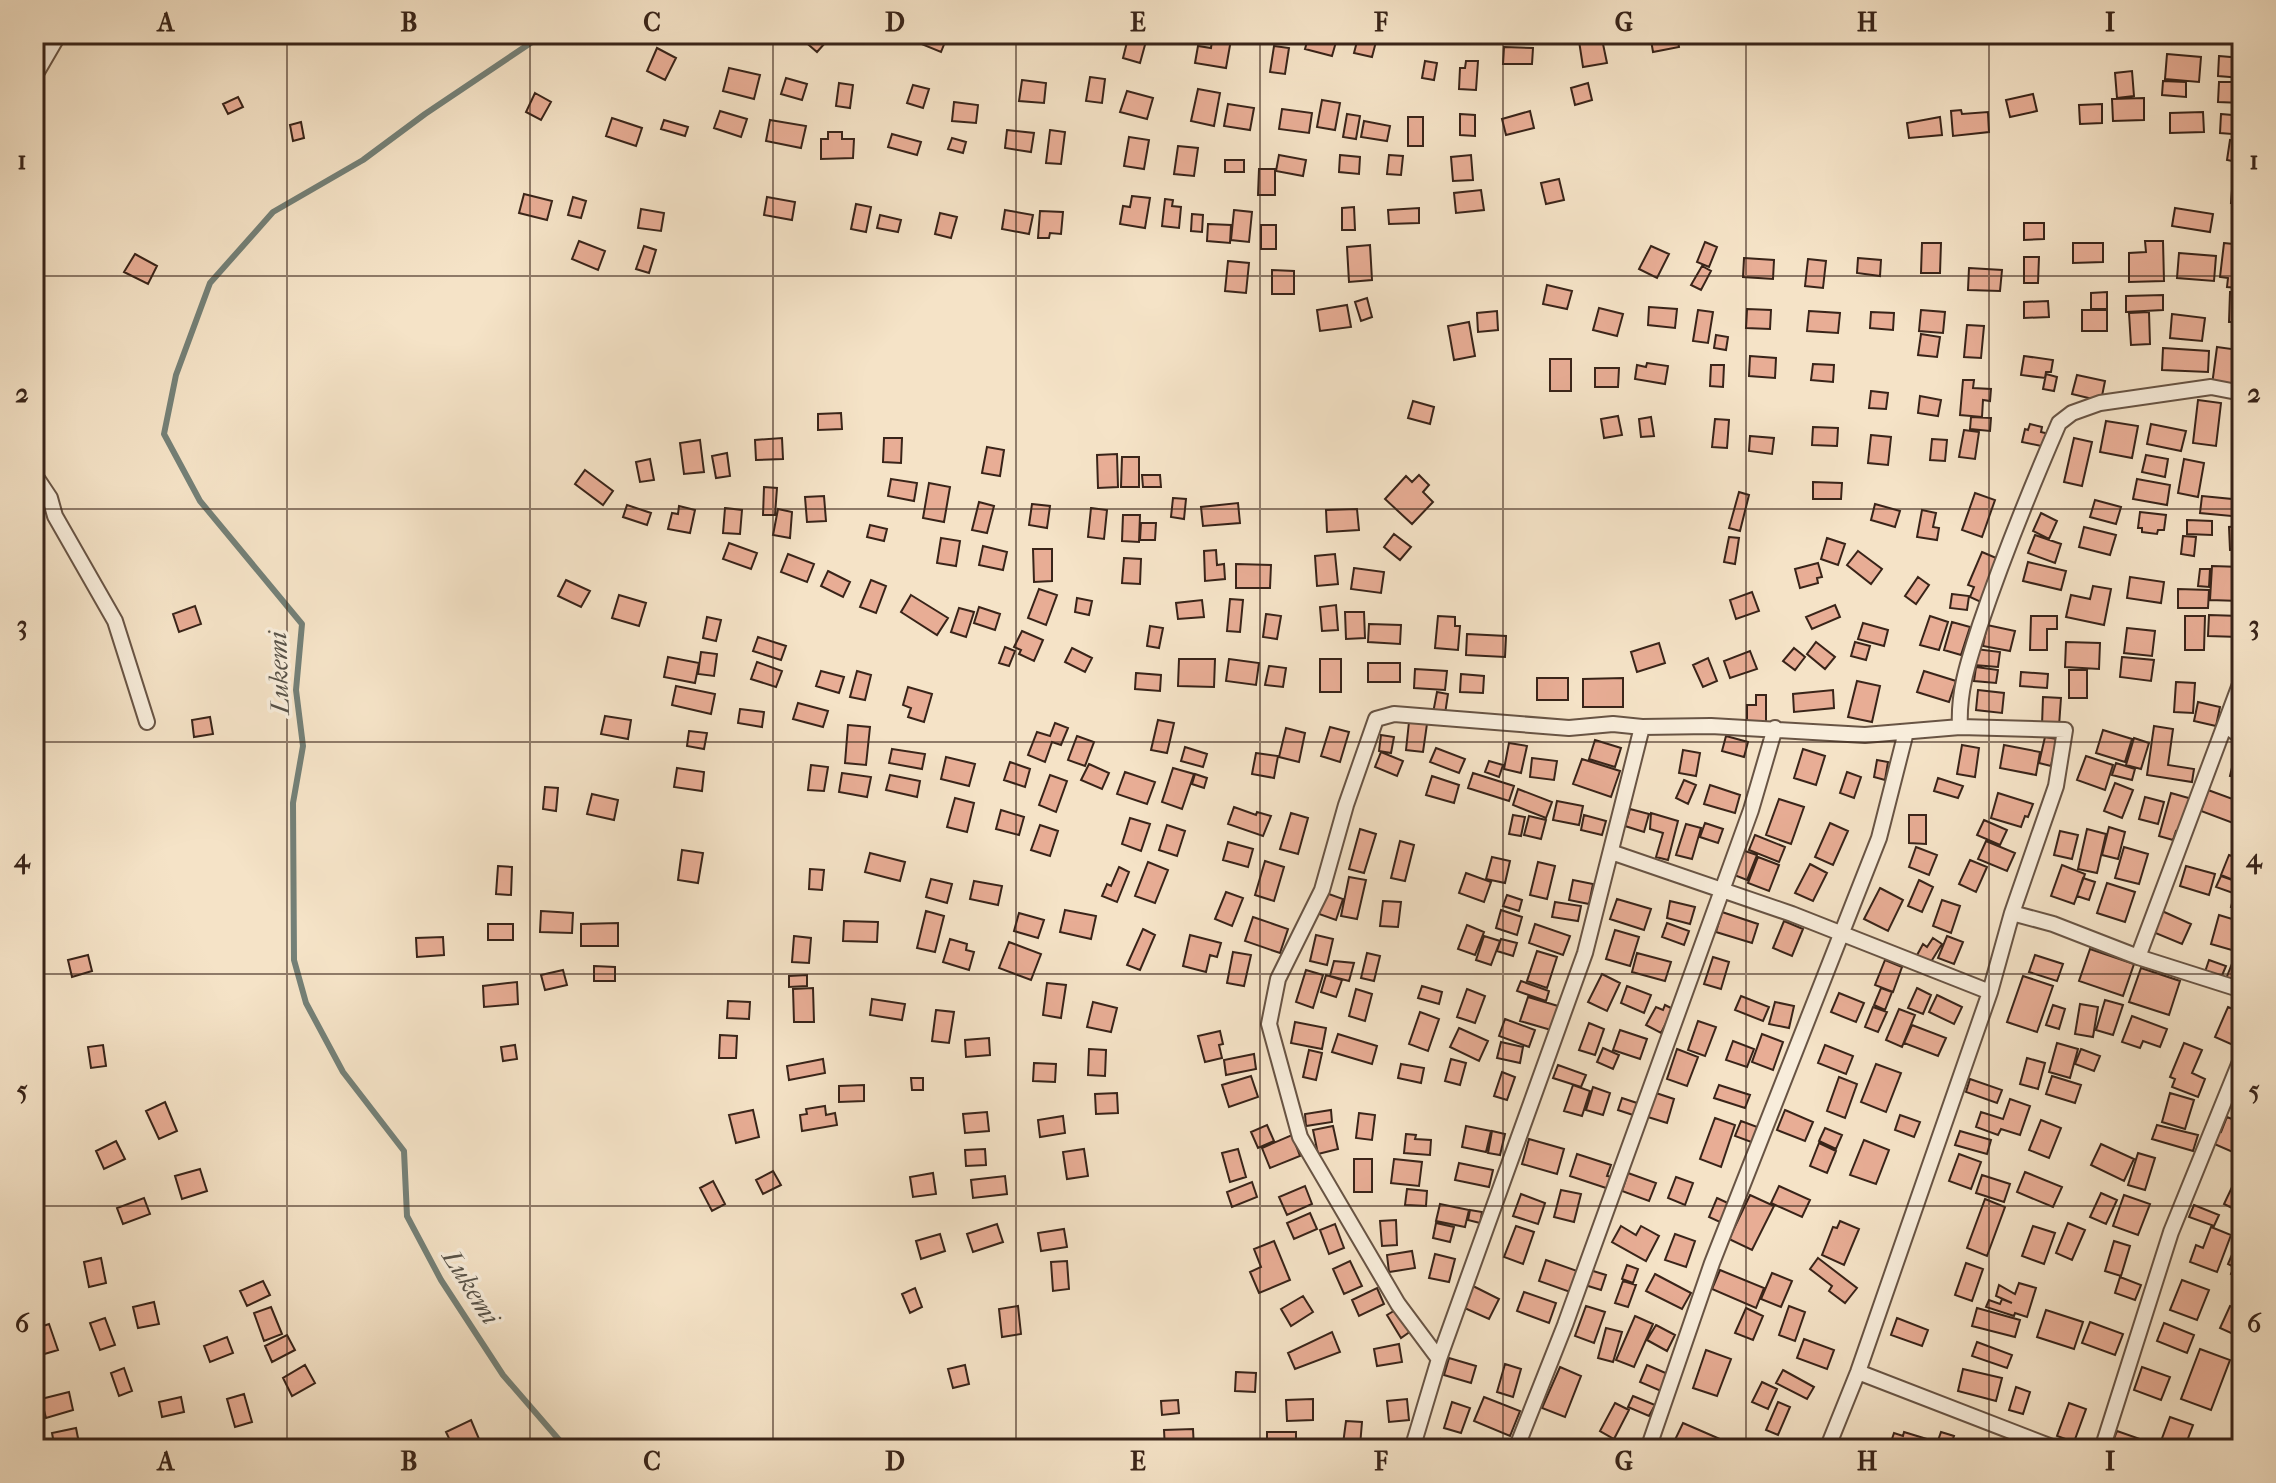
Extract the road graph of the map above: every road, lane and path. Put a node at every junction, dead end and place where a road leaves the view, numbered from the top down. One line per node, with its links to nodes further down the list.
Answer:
1 (59, 34): 2 (street)
2 (34, 77)
3 (2242, 393): 9 (street)
4 (34, 474): 6 (street)
5 (2242, 679): 7 (street)
6 (147, 722)
7 (2226, 726): 12 (street); 17 (street)
8 (1642, 727): 10 (street); 13 (street); 21 (street)
9 (1960, 727): 11 (street); 15 (street)
10 (1775, 728): 11 (street); 14 (street)
11 (1906, 732): 16 (street)
12 (2242, 737)
13 (1611, 852): 14 (street); 21 (street)
14 (1720, 889): 16 (street); 25 (street)
15 (2012, 913): 17 (street); 19 (street)
16 (1840, 932): 19 (street); 26 (street)
17 (2138, 957): 18 (street)
18 (2242, 990)
19 (1990, 992): 22 (street)
20 (2242, 1057): 28 (street)
21 (1439, 1359): 24 (street)
22 (1858, 1372): 23 (street); 27 (street)
23 (2051, 1448)
24 (1412, 1449)
25 (1516, 1449)
26 (1648, 1449)
27 (1827, 1449)
28 (2102, 1449)

